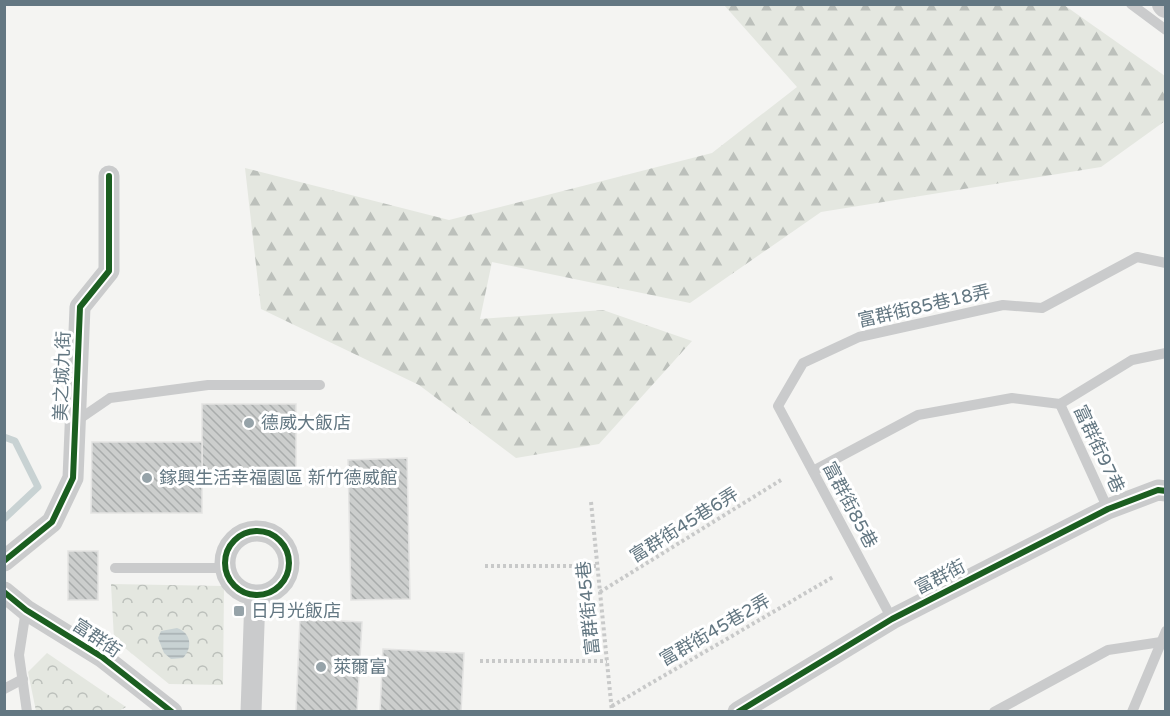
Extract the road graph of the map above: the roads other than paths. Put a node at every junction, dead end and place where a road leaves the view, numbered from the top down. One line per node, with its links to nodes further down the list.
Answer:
1 (1131, 4): 2 (lane)
2 (1166, 30)
3 (109, 176): 9 (street, 美之城九街)
4 (1166, 263): 8 (lane, 富群街85巷18弄)
5 (1166, 353): 7 (lane)
6 (320, 385): 9 (lane)
7 (1060, 404): 10 (lane); 12 (lane, 富群街97巷)
8 (778, 406): 10 (lane, 富群街85巷)
9 (75, 422): 13 (street, 美之城九街)
10 (813, 471): 19 (lane, 富群街85巷)
11 (1166, 491): 12 (street, 富群街)
12 (1108, 509): 19 (street, 富群街)
13 (4, 561)
14 (115, 568): 15 (lane)
15 (225, 568): 17 (street); 17 (street)
16 (4, 592): 18 (street, 富群街)
17 (255, 596): 26 (street)
18 (26, 610): 22 (lane); 25 (street, 富群街)
19 (892, 619): 27 (street, 富群街)
20 (1166, 631): 21 (lane)
21 (1161, 642): 28 (lane); 29 (lane)
22 (23, 679): 23 (lane); 24 (lane)
23 (4, 689)
24 (27, 711)
25 (172, 711)
26 (251, 711)
27 (738, 711)
28 (994, 711)
29 (1132, 711)

